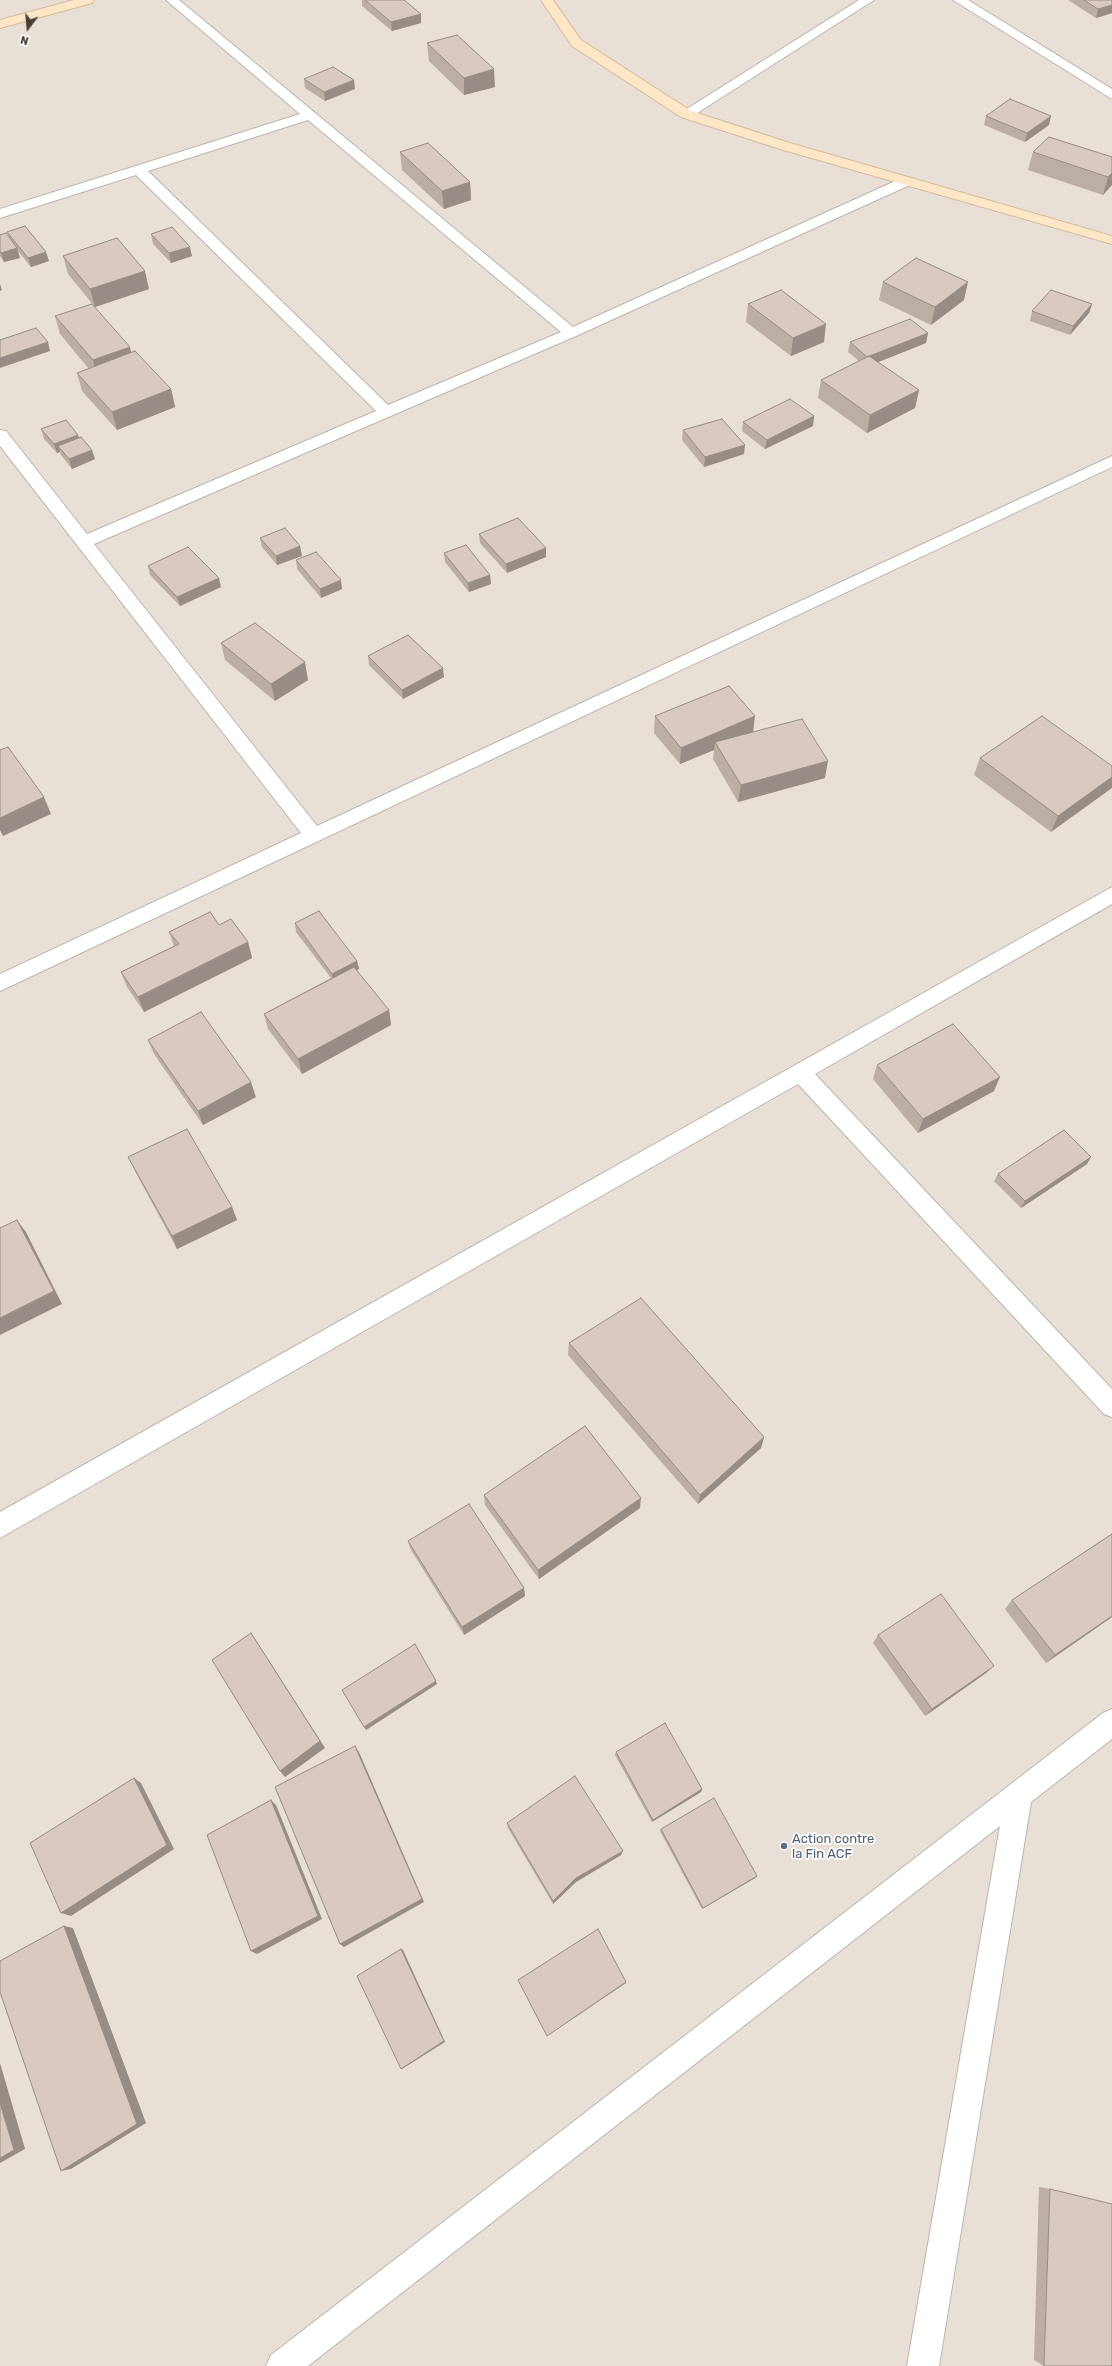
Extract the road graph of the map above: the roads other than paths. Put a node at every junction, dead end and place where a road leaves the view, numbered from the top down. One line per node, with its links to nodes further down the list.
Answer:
1 (88, 0): 6 (street)
2 (172, 0): 9 (street)
3 (547, 0): 8 (street)
4 (868, 0): 8 (street)
5 (959, 0): 7 (street)
6 (0, 24)
7 (1112, 95)
8 (686, 114): 11 (street)
9 (310, 115): 10 (street); 14 (street)
10 (139, 170): 12 (street); 15 (street)
11 (907, 181): 13 (street); 14 (street)
12 (0, 214)
13 (1112, 240)
14 (570, 333): 15 (street)
15 (386, 412): 18 (street)
16 (0, 435): 18 (street)
17 (1112, 461): 19 (street)
18 (83, 542): 19 (street)
19 (314, 836): 21 (street)
20 (1112, 895): 22 (street)
21 (0, 983)
22 (800, 1072): 23 (street); 24 (street)
23 (1112, 1406)
24 (0, 1526)
25 (1112, 1722): 26 (street)
26 (1019, 1794): 27 (street); 28 (street)
27 (282, 2366)
28 (923, 2366)

